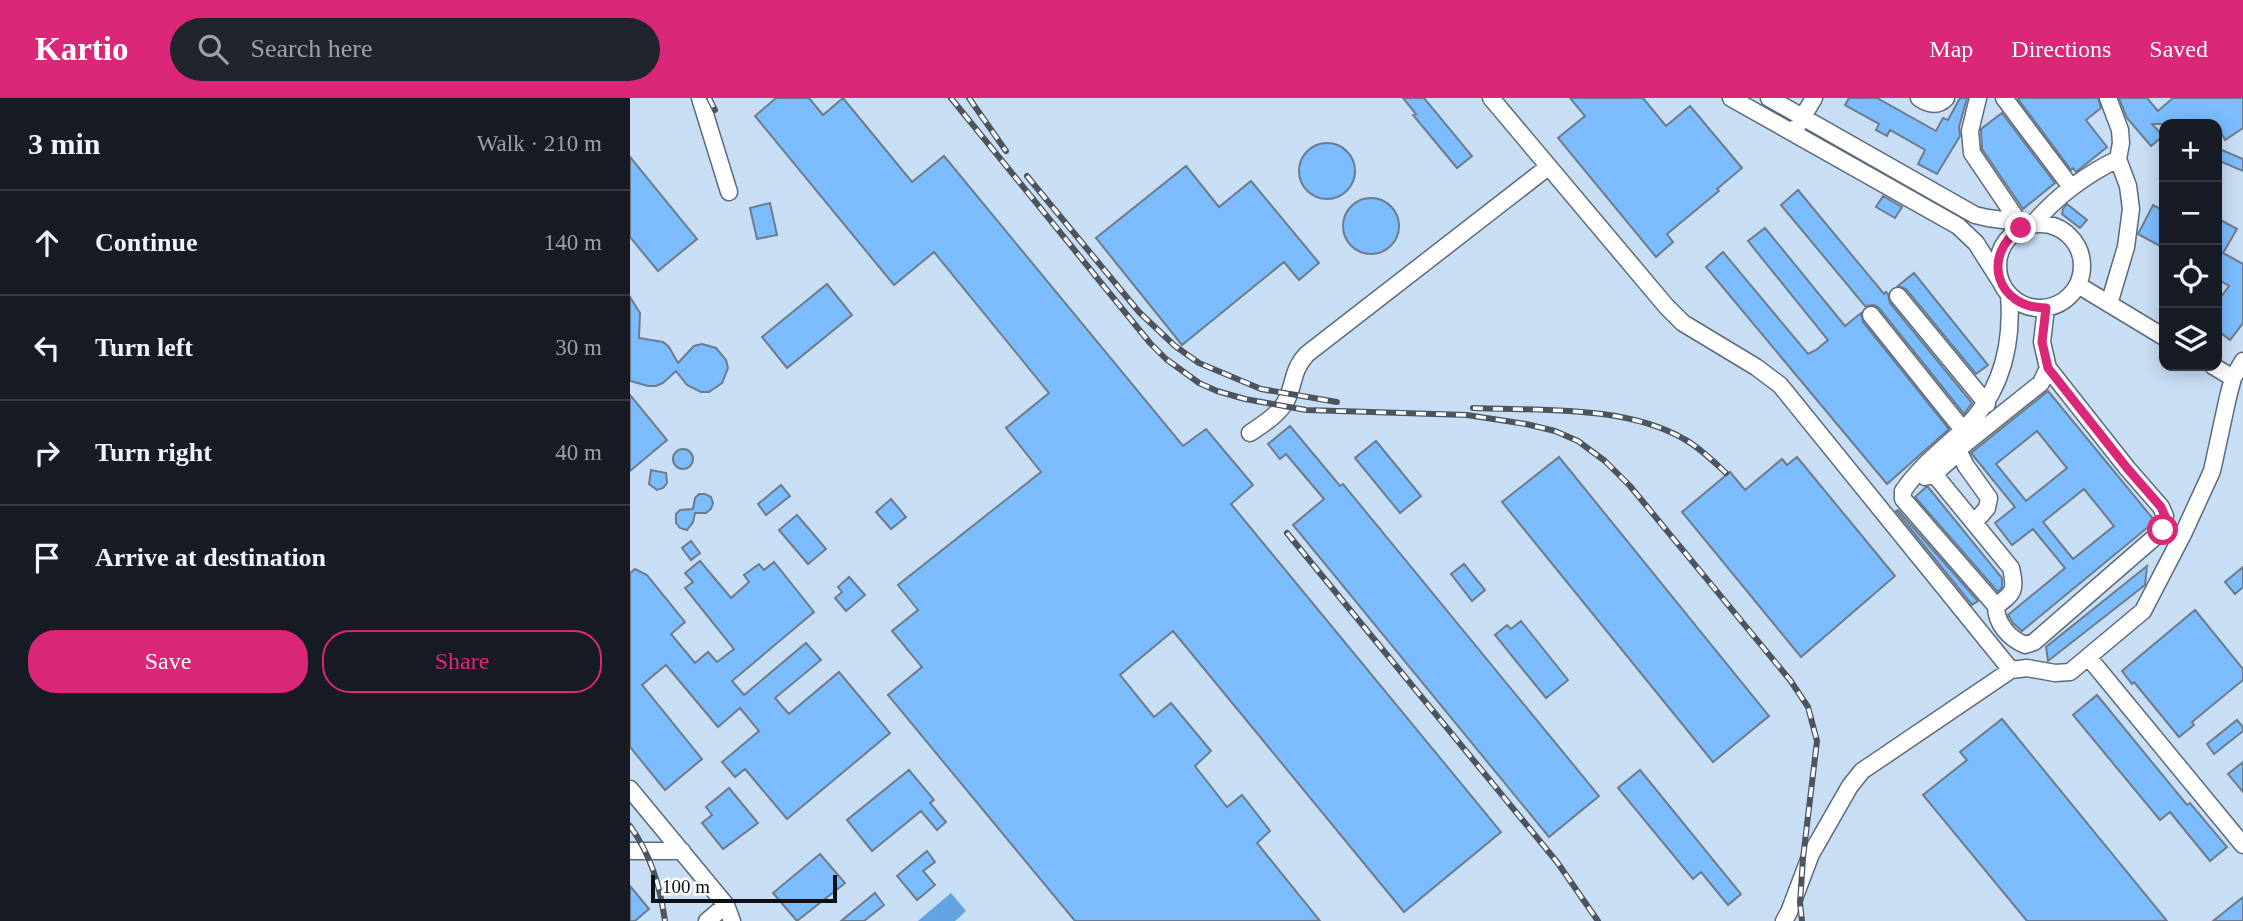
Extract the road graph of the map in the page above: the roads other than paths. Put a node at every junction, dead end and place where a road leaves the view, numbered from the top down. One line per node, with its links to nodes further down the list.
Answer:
1 (700, 98): 18 (street)
2 (1491, 98): 16 (street)
3 (1731, 98): 14 (street)
4 (1769, 98): 13 (street)
5 (1780, 98): 6 (street)
6 (1795, 98)
7 (1814, 98): 13 (street)
8 (1919, 98): 9 (street)
9 (1946, 98)
10 (1978, 98): 21 (street)
11 (2004, 98): 17 (street)
12 (2108, 98): 15 (street)
13 (1803, 117): 14 (street); 19 (street)
14 (1794, 133): 20 (street)
15 (2118, 159): 17 (street); 25 (street)
16 (1548, 167): 35 (street); 42 (street)
17 (2071, 187): 21 (street)
18 (729, 192)
19 (1943, 197): 20 (street); 21 (street)
20 (1934, 212): 23 (street)
21 (2026, 222): 22 (street); 23 (street)
22 (2078, 285): 25 (street); 26 (street)
23 (2005, 289): 26 (street); 33 (street)
24 (1898, 296): 33 (street)
25 (2109, 303): 28 (street)
26 (2046, 308): 30 (street)
27 (1871, 316): 34 (street)
28 (2159, 334)
29 (2243, 361): 32 (street)
30 (2048, 368): 36 (street); 40 (street)
31 (2221, 371): 32 (street)
32 (2233, 378): 41 (street)
33 (1987, 404): 34 (street)
34 (1963, 430): 37 (street)
35 (1250, 433)
36 (1959, 452): 38 (street); 39 (street)
37 (1917, 473): 38 (street); 40 (street)
38 (1934, 474): 39 (street)
39 (1975, 522): 40 (street)
40 (1996, 606)
41 (2089, 658): 42 (street); 44 (street)
42 (2011, 670): 50 (street)
43 (630, 789): 46 (street)
44 (2243, 845)
45 (630, 851): 46 (street)
46 (682, 851): 47 (street)
47 (726, 905): 48 (street); 49 (street)
48 (707, 921)
49 (732, 921)
50 (1784, 921)

